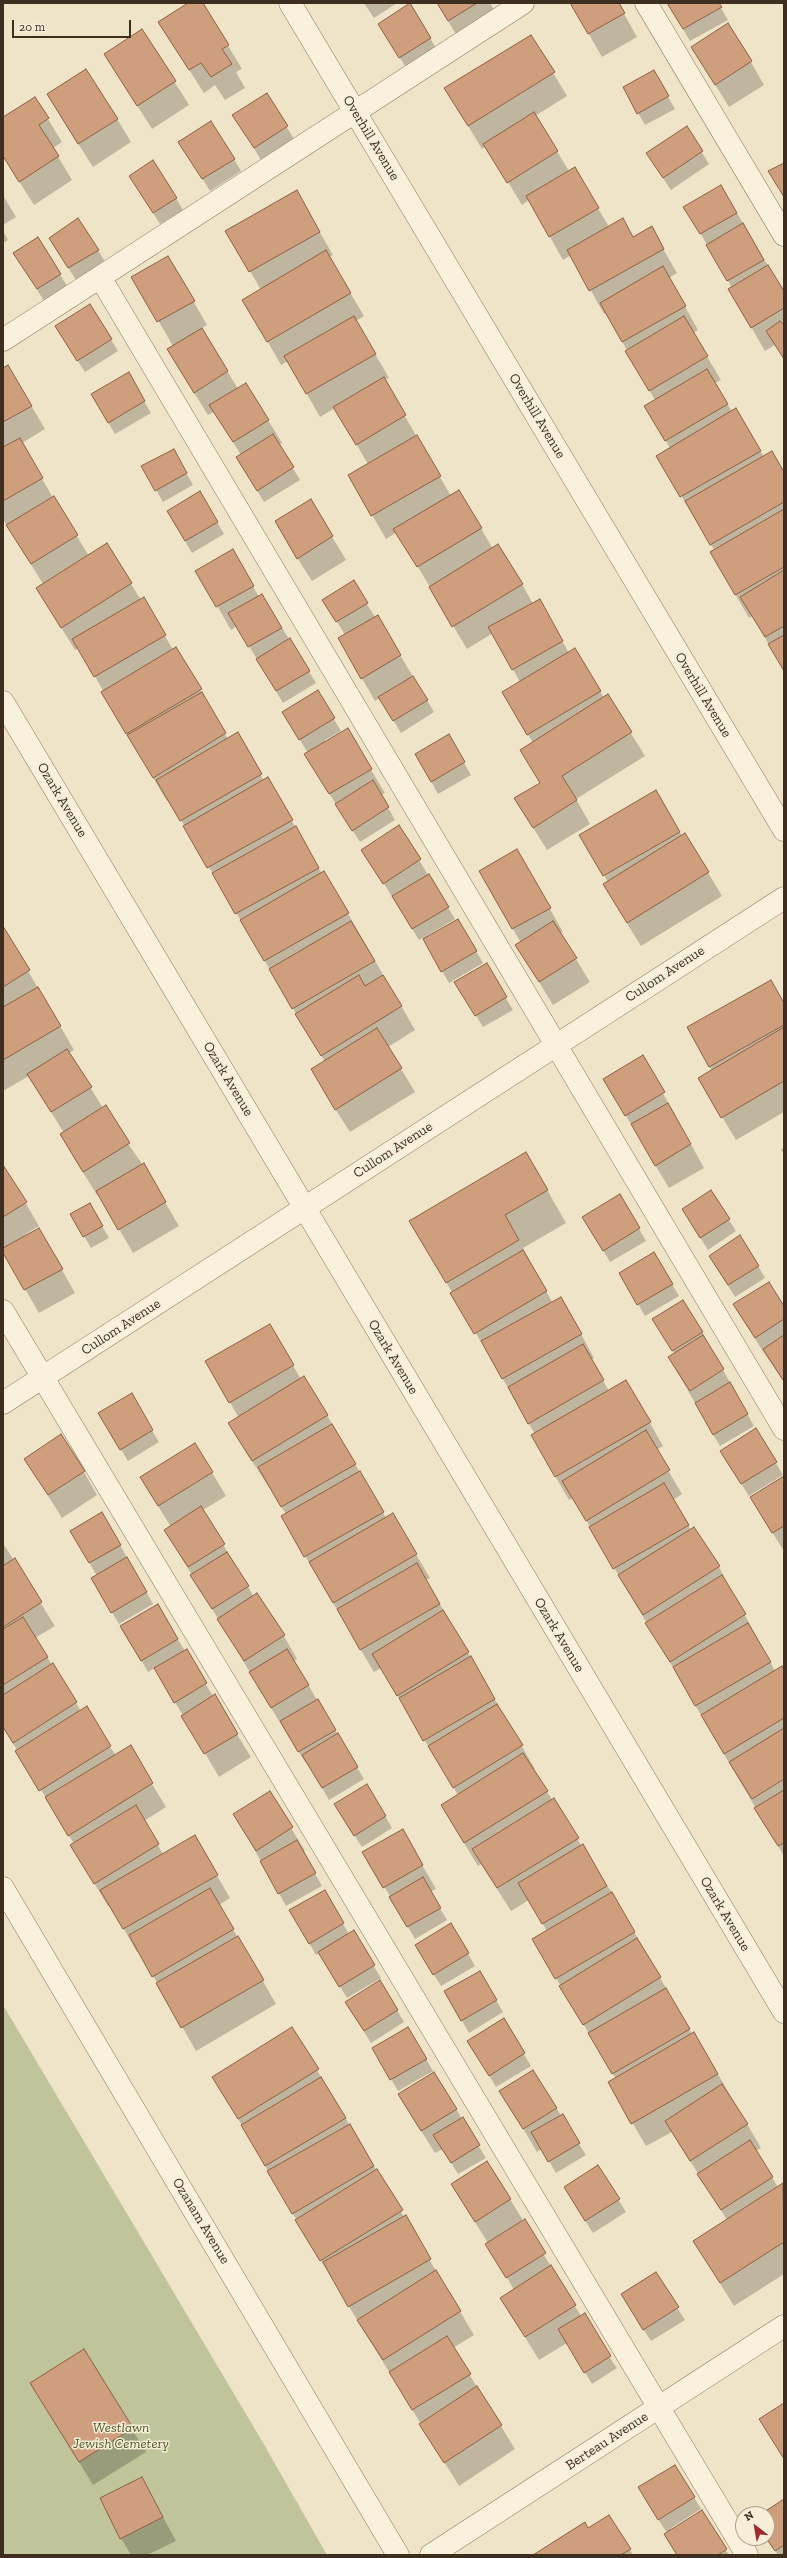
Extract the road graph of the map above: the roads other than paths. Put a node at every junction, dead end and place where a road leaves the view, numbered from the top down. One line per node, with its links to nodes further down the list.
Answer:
1 (290, 3): 4 (street, Overhill Avenue)
2 (523, 3): 4 (street)
3 (646, 3): 5 (street)
4 (355, 111): 6 (street); 9 (street, Overhill Avenue)
5 (784, 235)
6 (100, 277): 7 (street); 11 (street)
7 (3, 340)
8 (3, 702): 12 (street, Ozark Avenue)
9 (784, 830)
10 (784, 898): 11 (street, Cullom Avenue)
11 (555, 1045): 12 (street, Cullom Avenue); 16 (street)
12 (305, 1208): 14 (street, Cullom Avenue); 18 (street, Ozark Avenue)
13 (3, 1311): 14 (street)
14 (43, 1377): 15 (street, Cullom Avenue); 20 (street)
15 (3, 1403)
16 (784, 1428)
17 (3, 1888): 21 (street, Ozanam Avenue)
18 (784, 2012)
19 (784, 2326): 20 (street, Berteau Avenue)
20 (659, 2407): 22 (street, Berteau Avenue); 23 (street)
21 (398, 2555)
22 (431, 2555)
23 (747, 2555)

